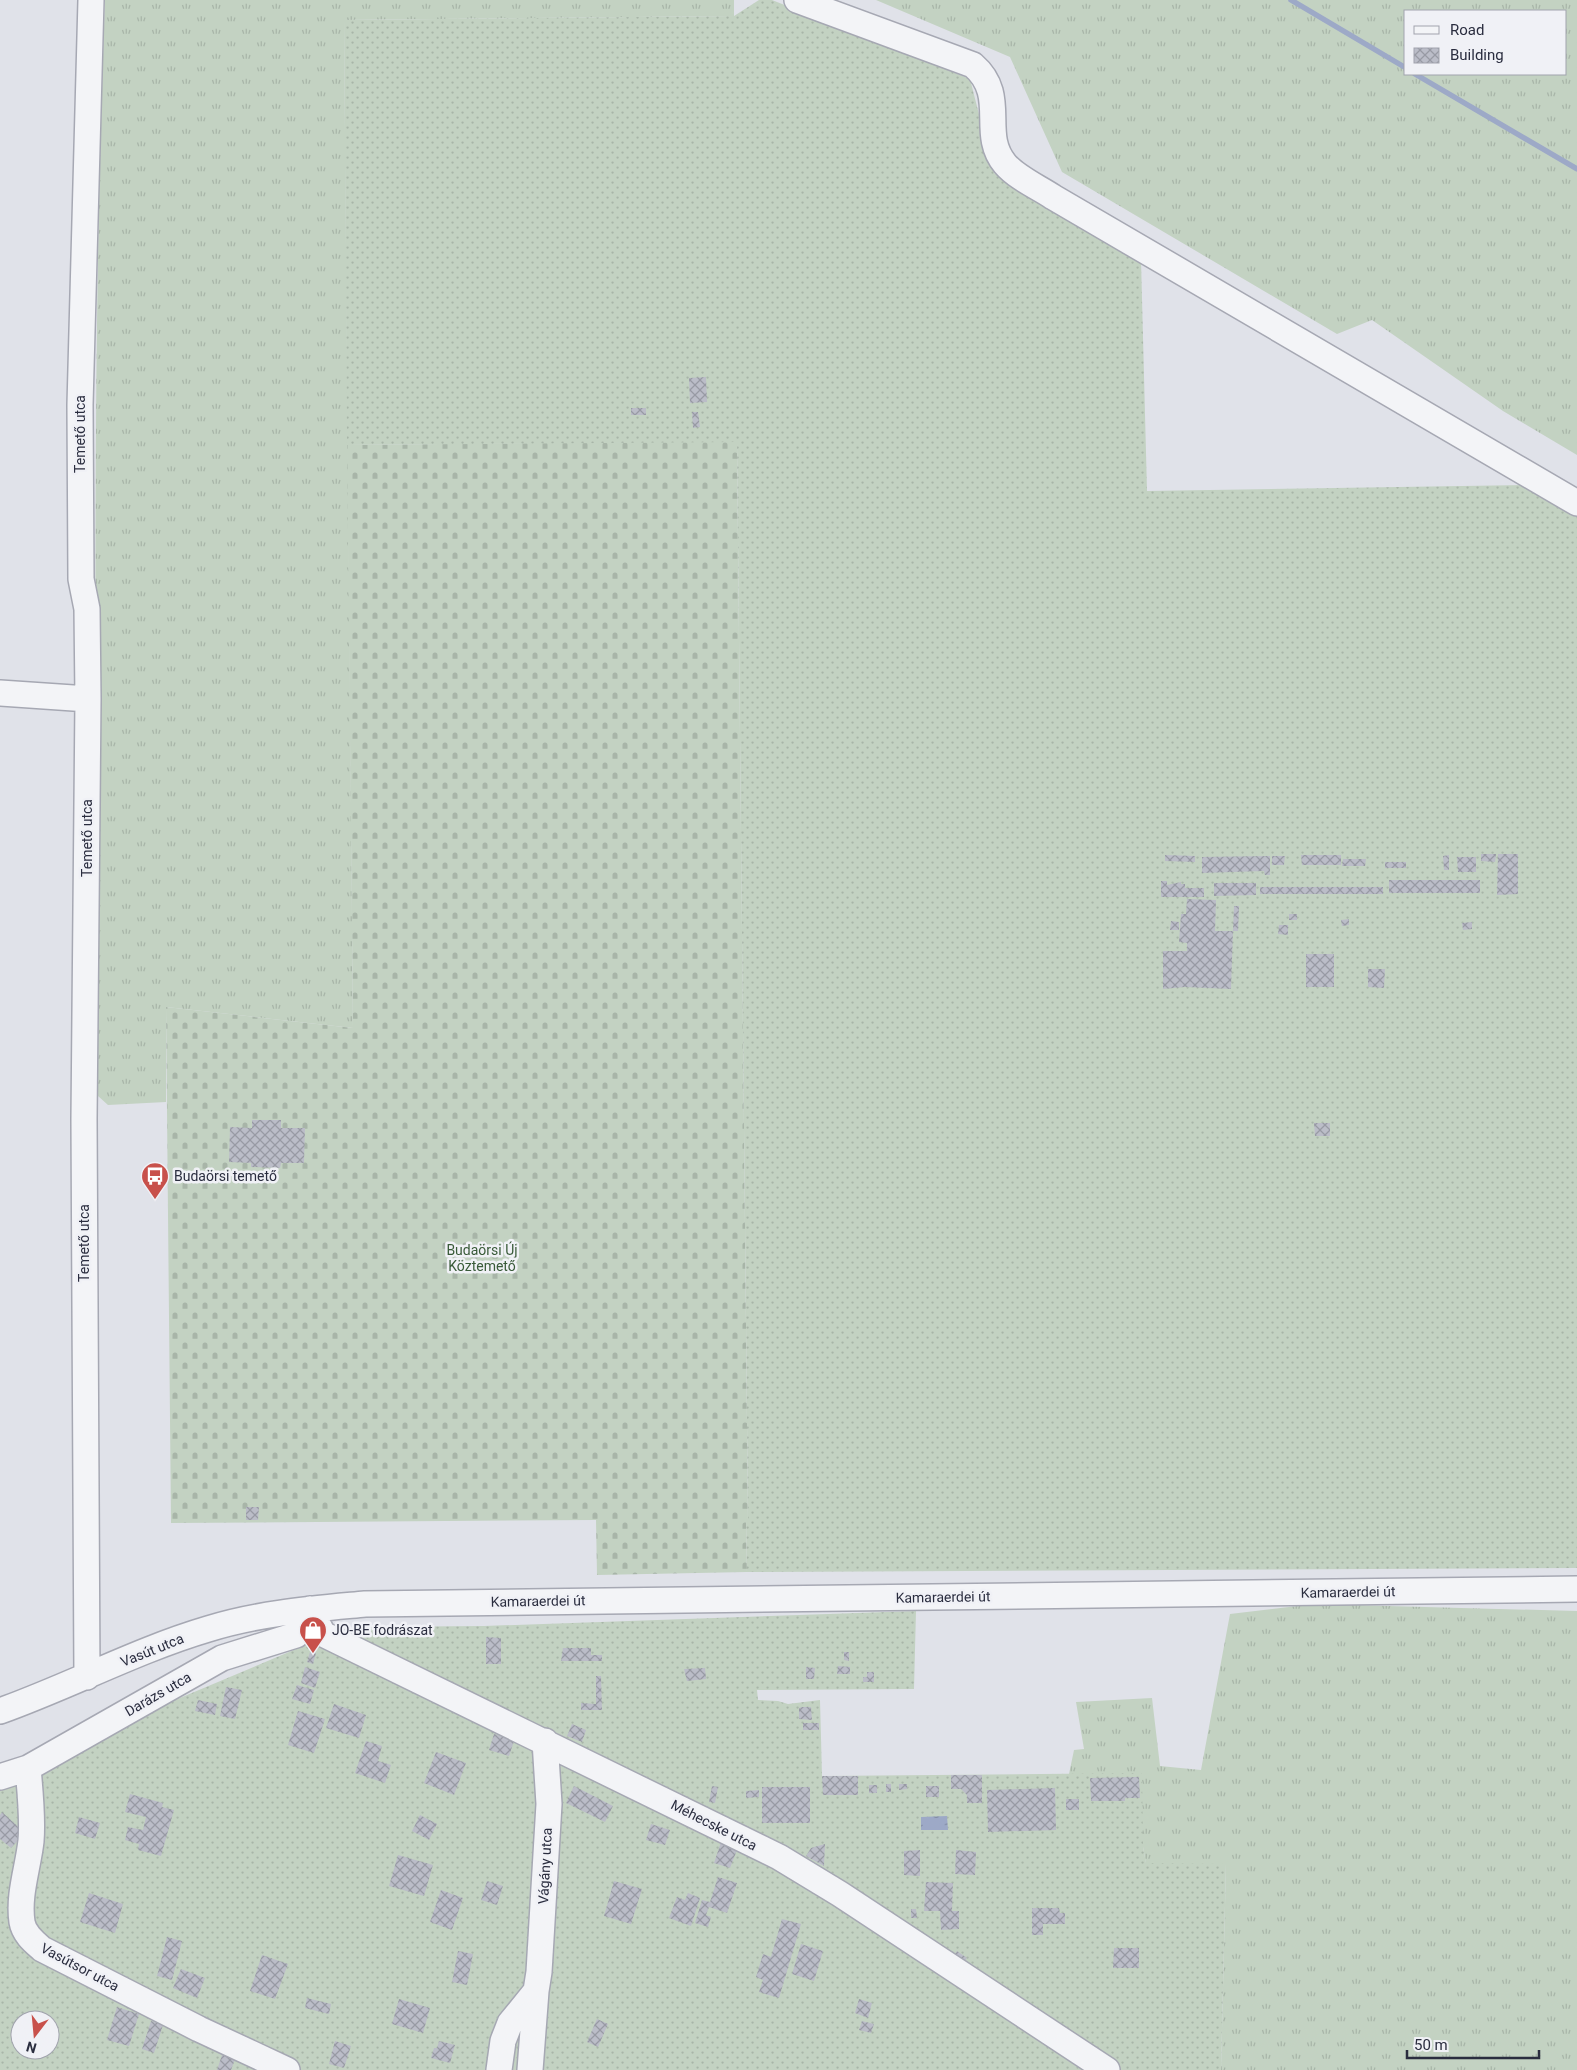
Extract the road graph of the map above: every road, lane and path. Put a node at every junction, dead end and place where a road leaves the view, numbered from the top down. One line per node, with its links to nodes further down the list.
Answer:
1 (91, 0): 5 (street, Temető utca)
2 (797, 0): 3 (street)
3 (1577, 503)
4 (0, 693): 5 (street)
5 (88, 700): 8 (street, Temető utca)
6 (1577, 1589): 7 (street, Kamaraerdei út)
7 (310, 1610): 8 (street, Vasút utca); 10 (street, Méhecske utca); 11 (street, Darázs utca)
8 (87, 1677): 9 (street, Vasút utca)
9 (0, 1711)
10 (545, 1741): 13 (street, Vágány utca); 17 (street, Méhecske utca)
11 (28, 1768): 12 (street, Darázs utca); 14 (street, Vasútsor utca)
12 (0, 1777)
13 (536, 1991): 15 (street); 16 (street, Vágány utca)
14 (287, 2070)
15 (499, 2070)
16 (530, 2070)
17 (1107, 2070)

